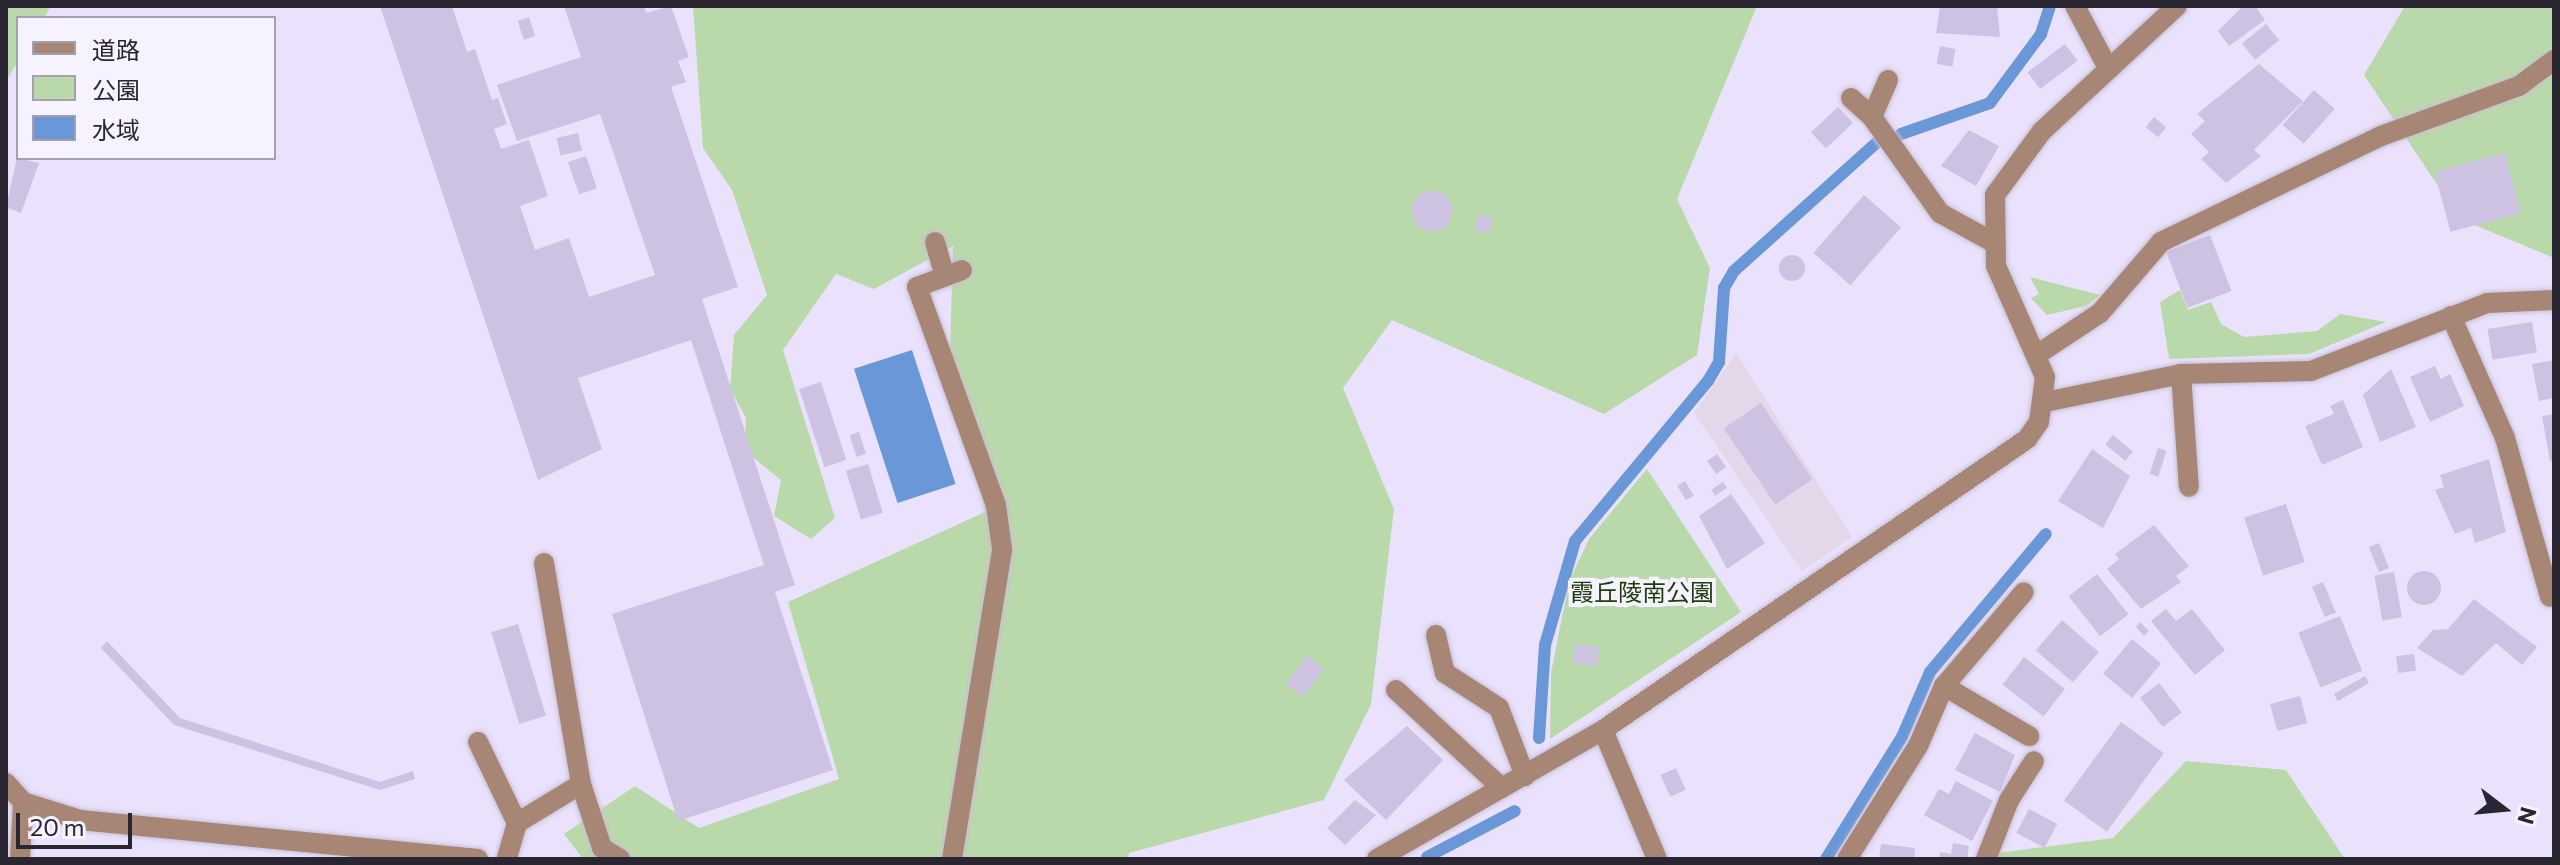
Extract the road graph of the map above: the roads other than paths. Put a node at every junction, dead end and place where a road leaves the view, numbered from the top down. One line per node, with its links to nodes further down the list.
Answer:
1 (2075, 6): 4 (street)
2 (2177, 6): 4 (street)
3 (2554, 60): 12 (street)
4 (2108, 68): 8 (street)
5 (1888, 80): 7 (street)
6 (1851, 98): 7 (street)
7 (1872, 117): 8 (street)
8 (1991, 241): 12 (street)
9 (935, 242): 37 (street)
10 (2554, 300): 11 (street)
11 (2451, 316): 13 (street); 16 (street)
12 (2038, 354): 14 (street)
13 (2181, 374): 14 (street); 15 (street)
14 (2045, 402): 23 (street)
15 (2189, 487)
16 (2548, 558): 19 (street)
17 (544, 563): 29 (street)
18 (2024, 592): 21 (street)
19 (2550, 597)
20 (1436, 635): 27 (street)
21 (1944, 686): 24 (street); 40 (street)
22 (1396, 690): 30 (street)
23 (1603, 730): 27 (street); 39 (street)
24 (2029, 736)
25 (478, 742): 32 (street)
26 (2034, 761): 41 (street)
27 (1525, 776): 30 (street)
28 (6, 783): 31 (street)
29 (581, 784): 32 (street); 36 (street)
30 (1502, 788): 38 (street)
31 (23, 802): 33 (street); 34 (street)
32 (517, 823): 35 (street)
33 (20, 859)
34 (478, 859)
35 (507, 859)
36 (620, 859)
37 (952, 859)
38 (1377, 859)
39 (1657, 859)
40 (1847, 859)
41 (1986, 859)

